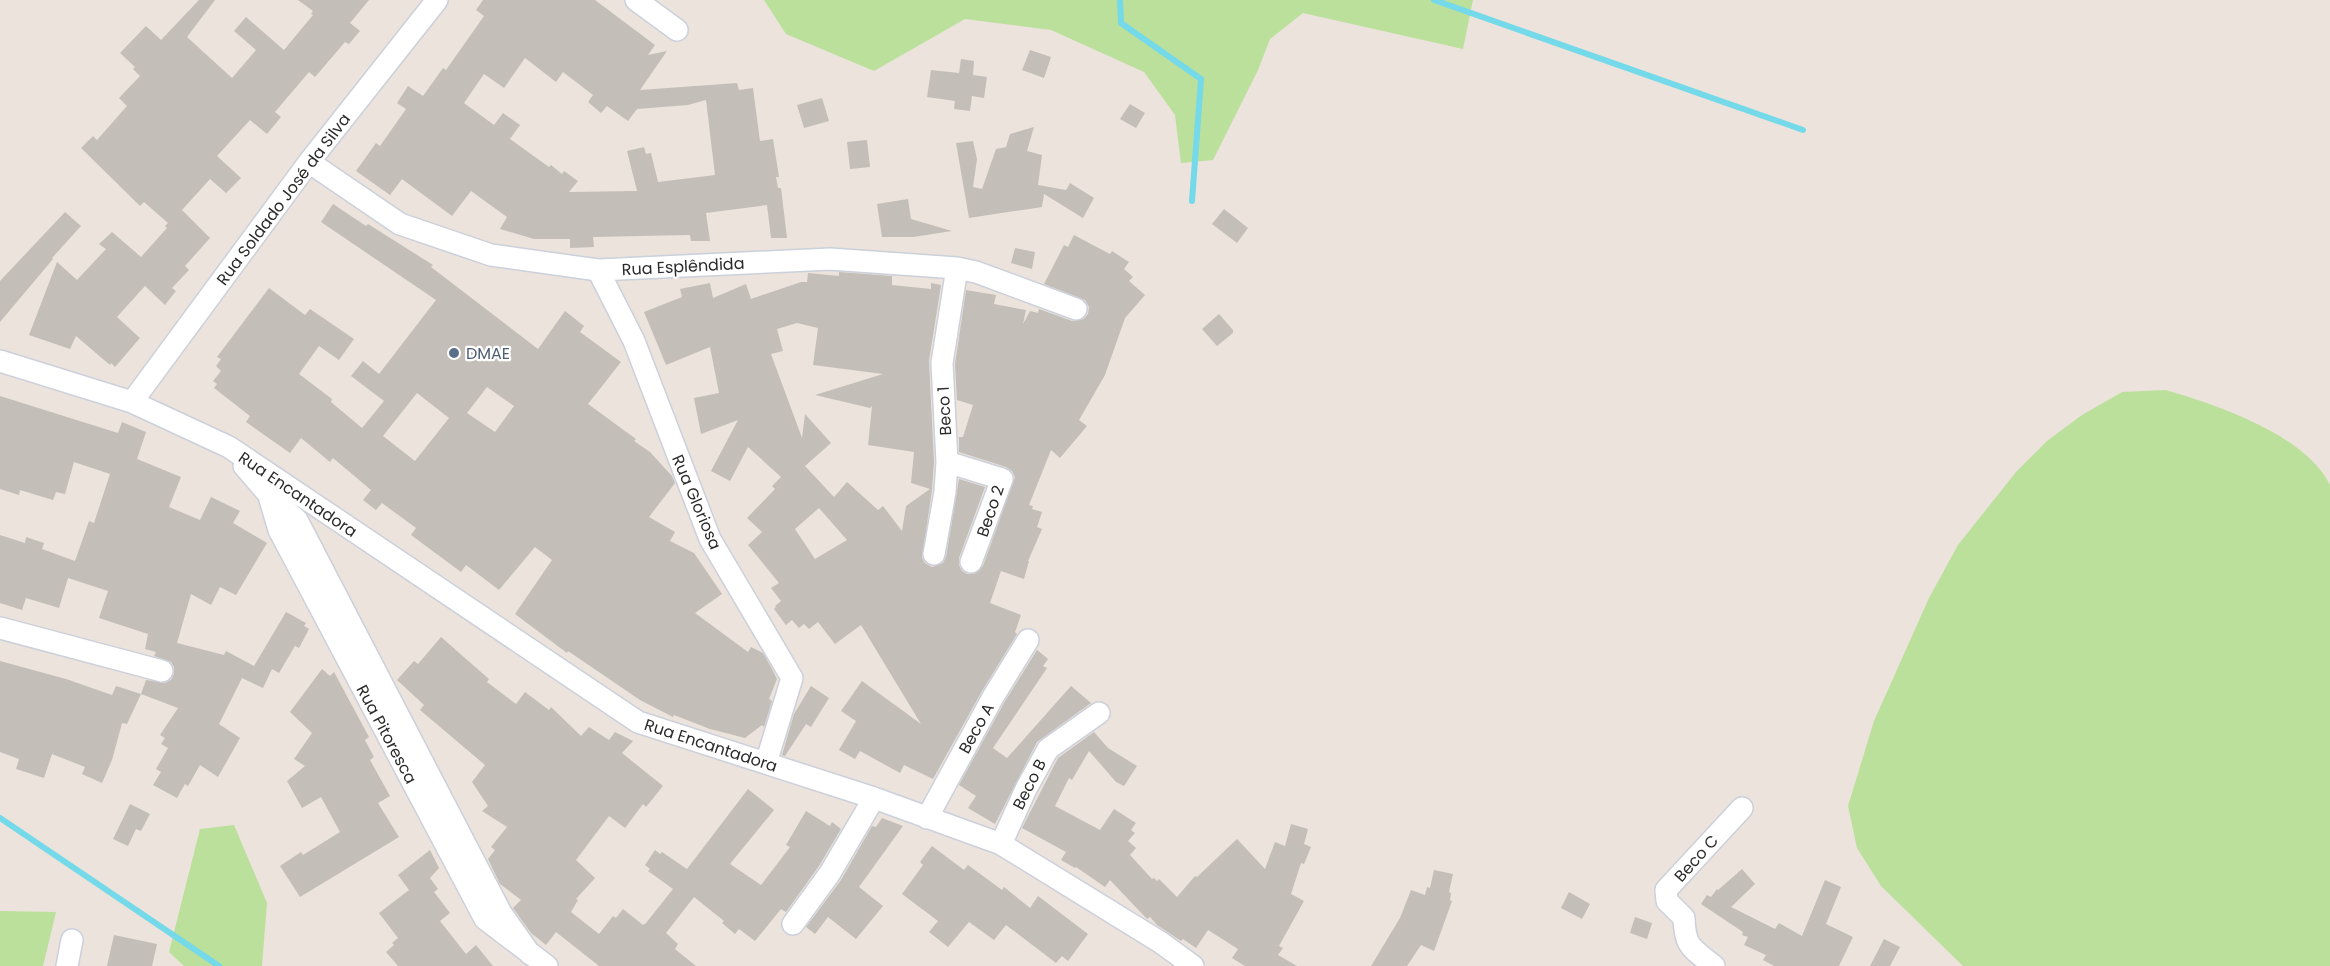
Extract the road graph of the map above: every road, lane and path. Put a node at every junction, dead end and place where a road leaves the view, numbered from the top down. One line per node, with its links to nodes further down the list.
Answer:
1 (437, 0): 4 (street, Rua Soldado José da Silva)
2 (636, 0): 3 (street)
3 (677, 30)
4 (309, 162): 6 (street, Rua Esplêndida); 9 (street, Rua Soldado José da Silva)
5 (957, 268): 6 (street, Rua Esplêndida); 7 (street, Rua Esplêndida); 11 (street, Beco 1)
6 (598, 270): 18 (street, Rua Gloriosa)
7 (1076, 309)
8 (0, 361): 9 (street, Rua Encantadora)
9 (132, 402): 10 (street, Rua Encantadora)
10 (229, 447): 18 (street, Rua Encantadora); 25 (street, Rua Pitoresca)
11 (947, 462): 12 (street, Beco 1); 13 (street, Beco 2)
12 (934, 554)
13 (971, 562)
14 (0, 628): 16 (street)
15 (1028, 640): 21 (street, Beco A)
16 (162, 671)
17 (1099, 713): 22 (street, Beco B)
18 (766, 763): 19 (street, Rua Encantadora)
19 (874, 798): 21 (street, Rua Encantadora); 23 (street)
20 (1742, 808): 28 (street, Beco C)
21 (927, 818): 22 (street, Rua Encantadora)
22 (1001, 844): 27 (street, Rua Encantadora)
23 (793, 924)
24 (72, 940): 26 (street)
25 (538, 960)
26 (67, 966)
27 (1193, 966)
28 (1714, 966)

